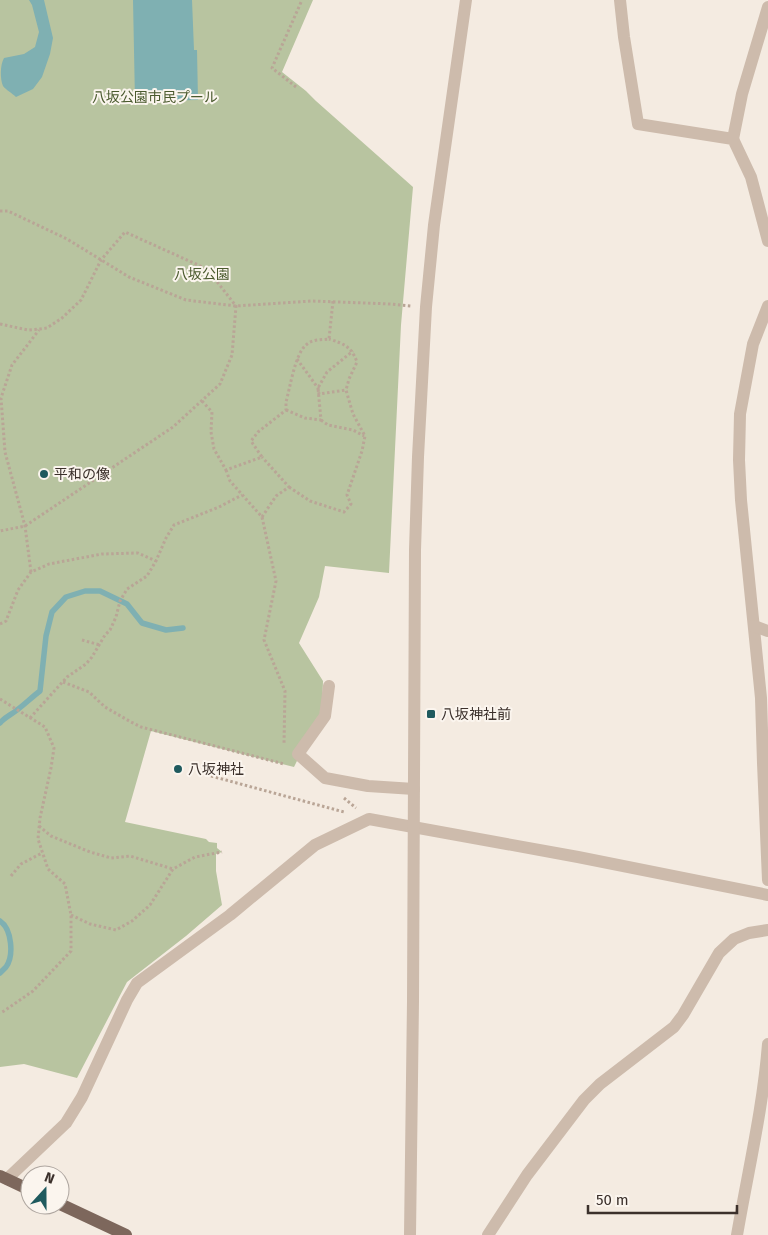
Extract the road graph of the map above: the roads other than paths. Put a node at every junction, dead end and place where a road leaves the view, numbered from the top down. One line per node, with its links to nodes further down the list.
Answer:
1 (466, 0): 10 (street)
2 (620, 0): 4 (street)
3 (768, 7): 4 (street)
4 (733, 139): 5 (street)
5 (768, 241)
6 (768, 306): 7 (street)
7 (754, 626): 8 (street); 12 (street)
8 (768, 631)
9 (329, 686): 10 (street)
10 (414, 789): 11 (street)
11 (414, 827): 13 (street); 16 (street); 20 (street)
12 (768, 880)
13 (768, 896)
14 (768, 930): 21 (street)
15 (768, 1044): 22 (street)
16 (4, 1177): 17 (main road)
17 (20, 1185)
18 (70, 1209): 19 (main road)
19 (126, 1235)
20 (410, 1235)
21 (488, 1235)
22 (737, 1235)

